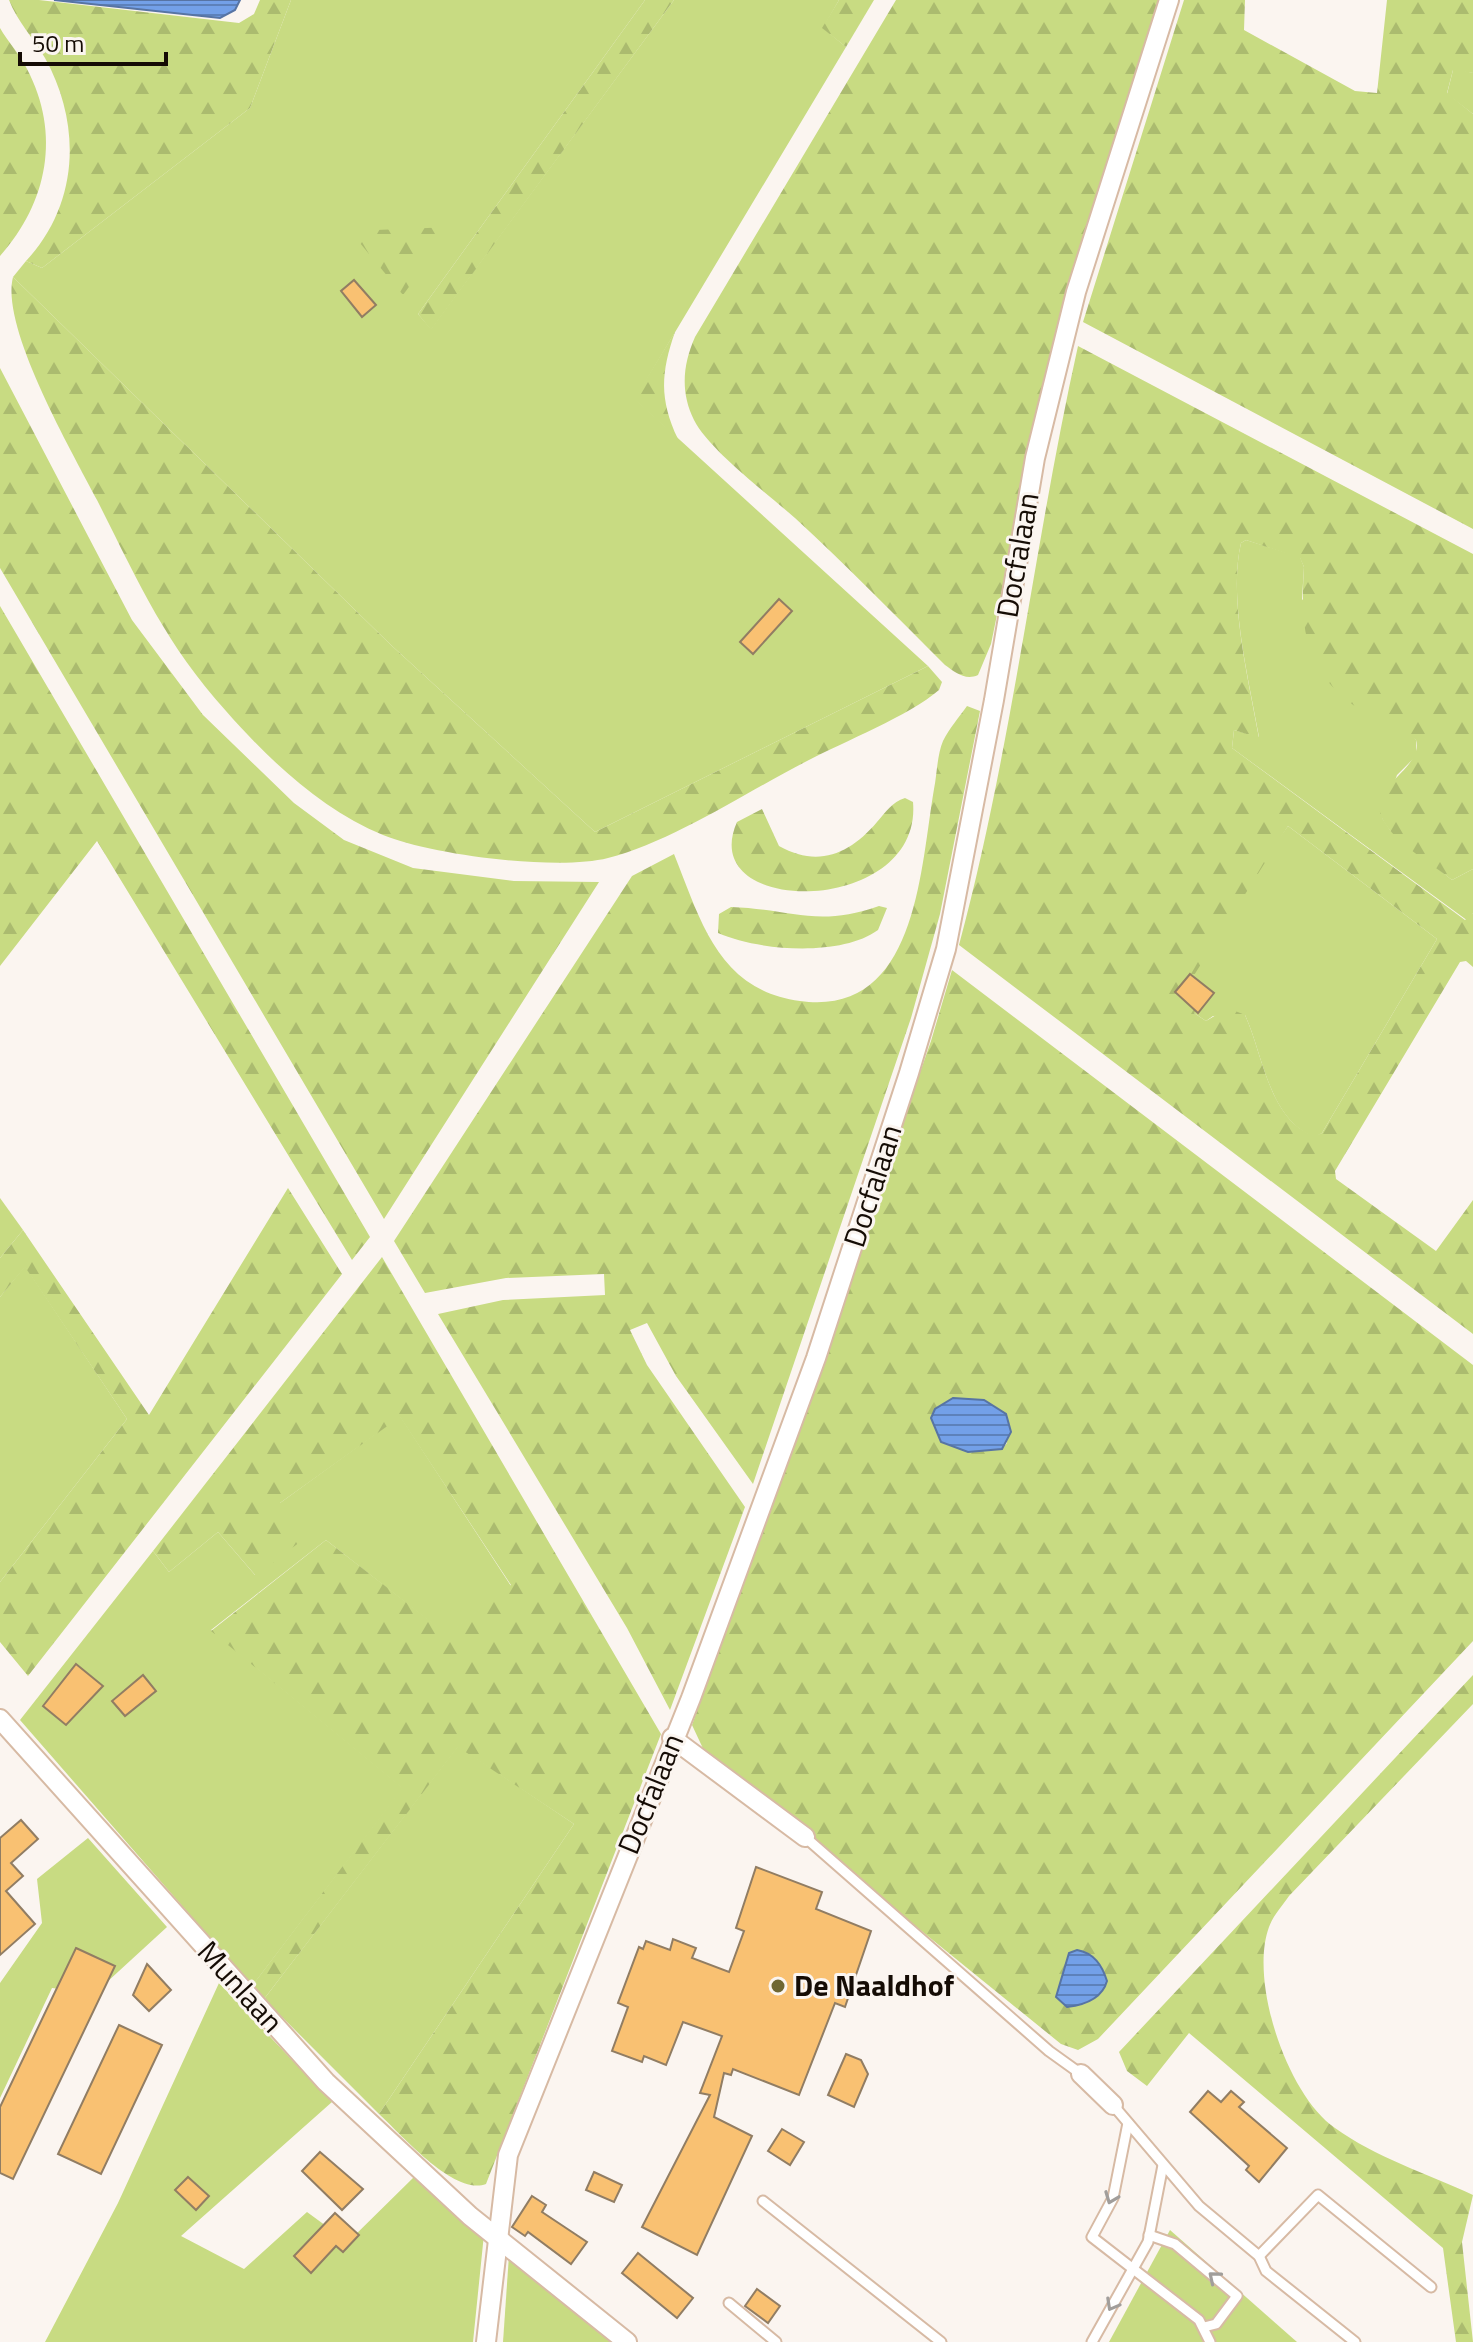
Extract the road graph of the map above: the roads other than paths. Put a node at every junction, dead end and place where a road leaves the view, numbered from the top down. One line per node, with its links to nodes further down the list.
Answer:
1 (1169, 0): 3 (street, Docfalaan)
2 (0, 1719): 11 (street, Munlaan)
3 (672, 1738): 4 (street); 11 (street, Docfalaan)
4 (805, 1837): 5 (lane)
5 (1081, 2074): 6 (street)
6 (1113, 2105): 7 (lane)
7 (1128, 2123): 8 (lane); 13 (lane, one-way to 13)
8 (1163, 2165): 10 (lane); 12 (lane)
9 (763, 2201): 20 (lane)
10 (1149, 2235): 13 (lane); 16 (lane, one-way to 10)
11 (497, 2238): 17 (street, Docfalaan); 18 (street, Munlaan)
12 (1259, 2256): 14 (lane); 23 (lane)
13 (1132, 2269): 16 (lane); 21 (lane, one-way to 21)
14 (1431, 2287)
15 (729, 2303): 19 (lane)
16 (1204, 2327): 22 (lane)
17 (486, 2342)
18 (627, 2342)
19 (776, 2342)
20 (941, 2342)
21 (1092, 2342)
22 (1210, 2342)
23 (1355, 2342)

